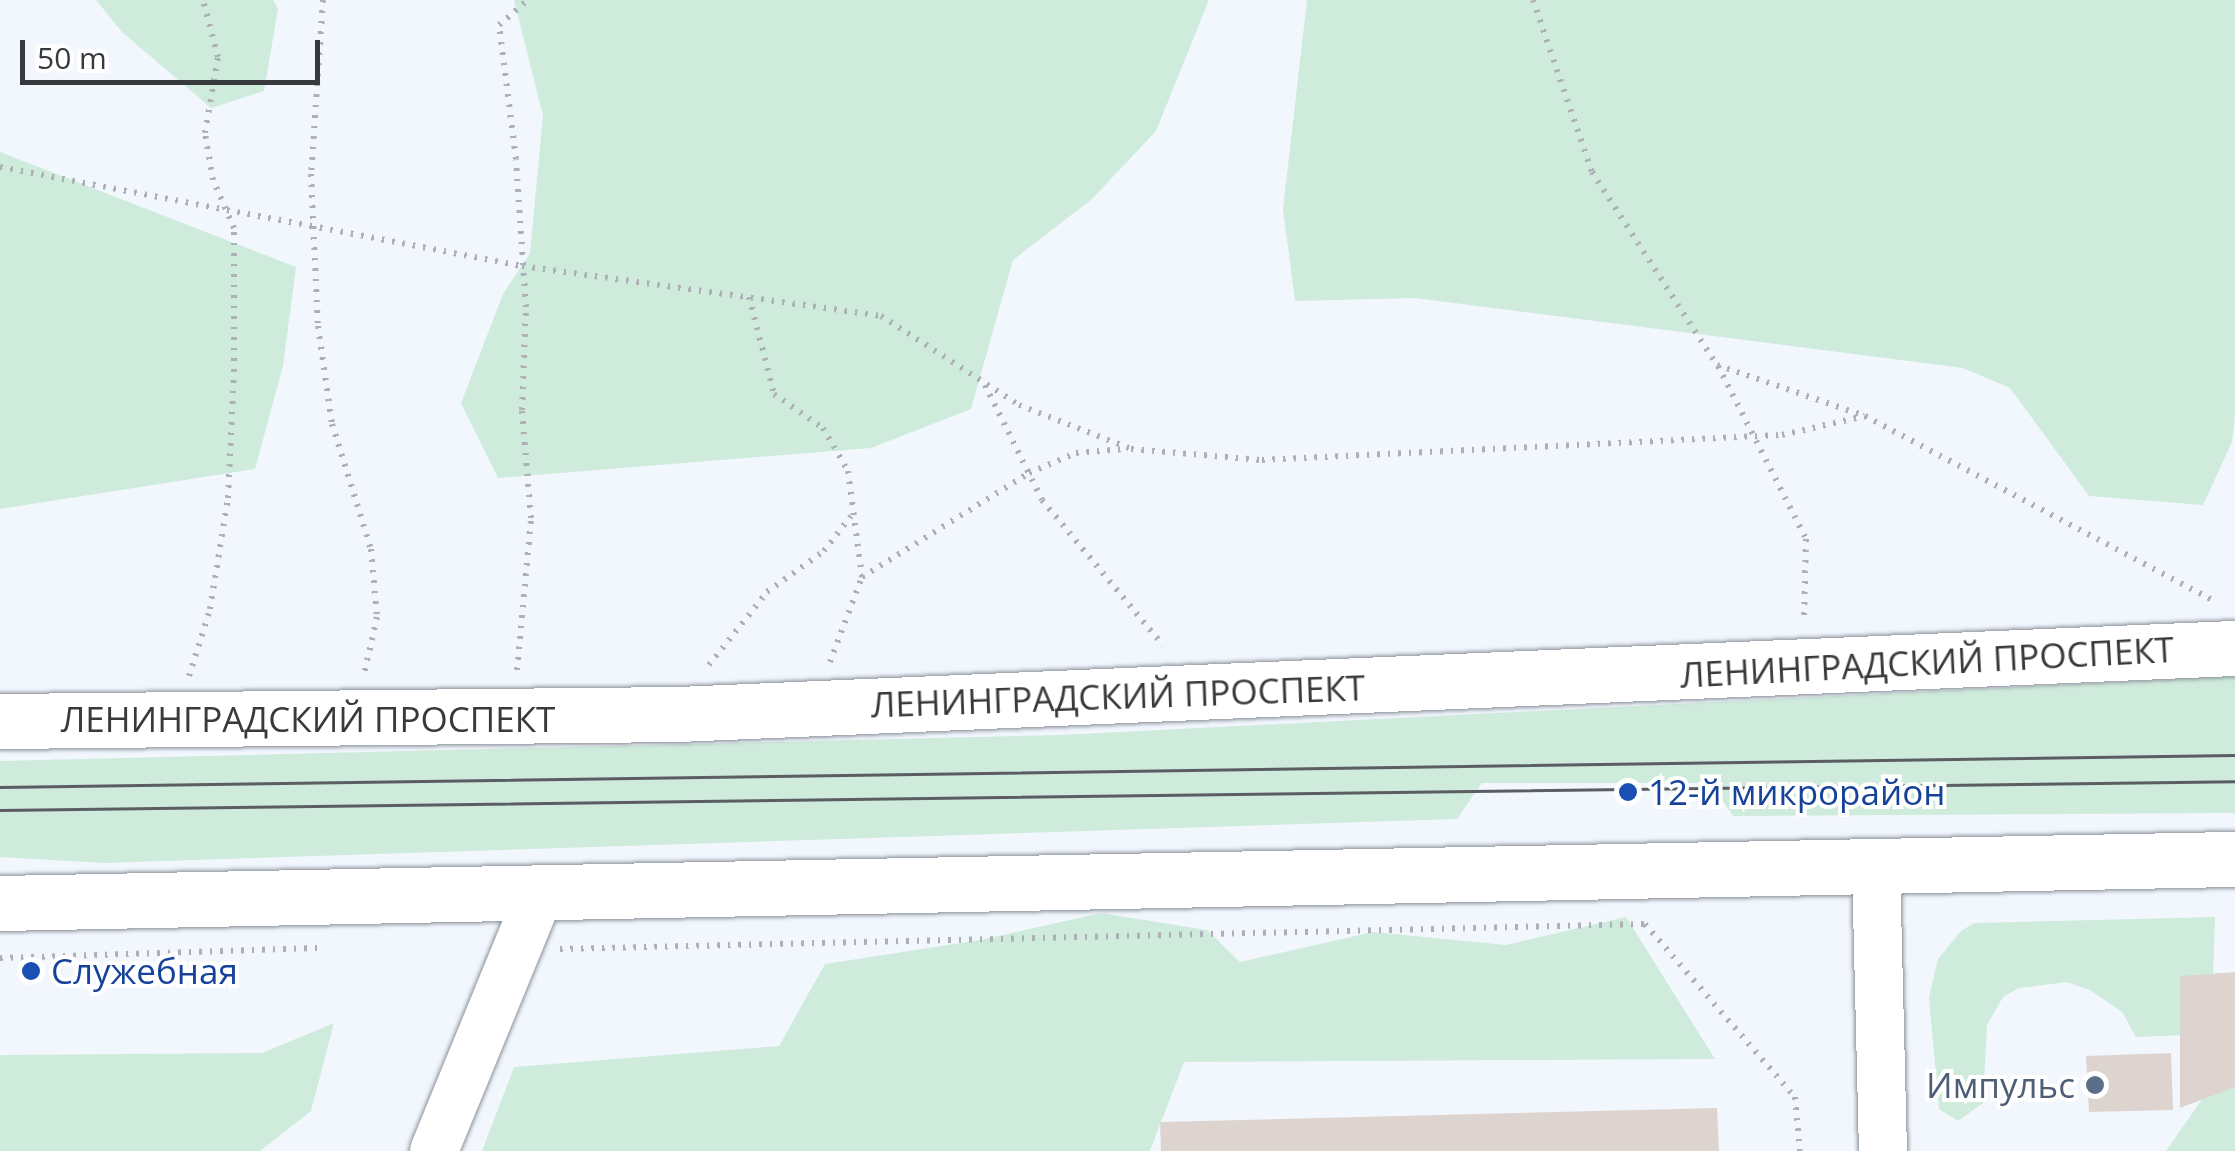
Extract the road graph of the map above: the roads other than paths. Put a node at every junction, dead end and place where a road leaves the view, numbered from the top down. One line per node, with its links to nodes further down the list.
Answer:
1 (2226, 625): 2 (main road, ЛЕНИНГРАДСКИЙ ПРОСПЕКТ)
2 (0, 721)
3 (2235, 859): 4 (main road)
4 (1876, 866): 5 (main road); 8 (street)
5 (540, 894): 6 (main road); 7 (street)
6 (0, 904)
7 (434, 1151)
8 (1883, 1151)

